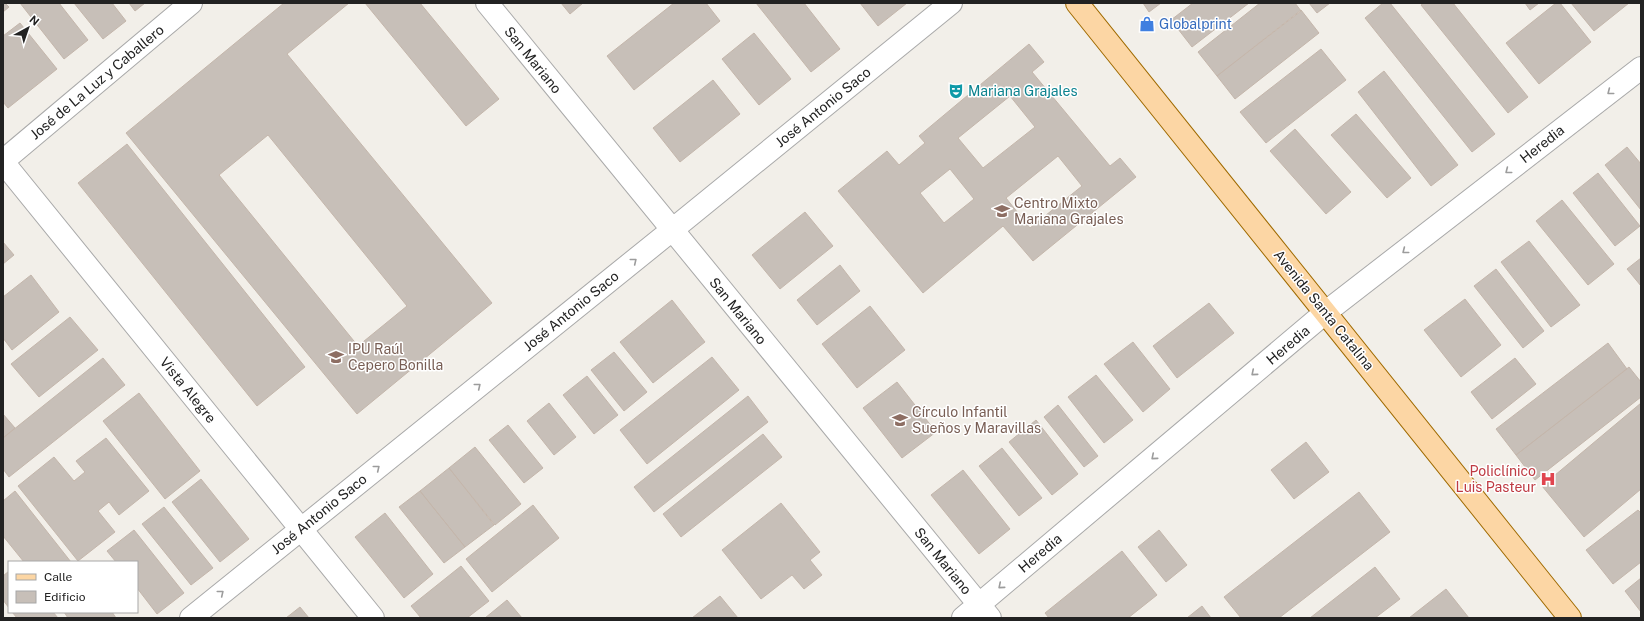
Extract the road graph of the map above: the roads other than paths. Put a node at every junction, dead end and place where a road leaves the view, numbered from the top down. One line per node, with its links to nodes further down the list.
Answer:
1 (191, 3): 6 (street, José de La Luz y Caballero)
2 (487, 3): 7 (street, San Mariano)
3 (951, 3): 7 (street, José Antonio Saco)
4 (1077, 3): 8 (main road, Avenida Santa Catalina)
5 (1641, 68): 8 (street, Heredia, one-way to 8)
6 (3, 162): 9 (street, Vista Alegre)
7 (672, 230): 9 (street, José Antonio Saco, one-way to 7); 10 (street, San Mariano)
8 (1326, 312): 10 (street, Heredia, one-way to 10); 13 (main road, Avenida Santa Catalina)
9 (301, 529): 11 (street, José Antonio Saco, one-way to 9); 12 (street, Vista Alegre)
10 (977, 614)
11 (191, 618)
12 (373, 618)
13 (1570, 618)

